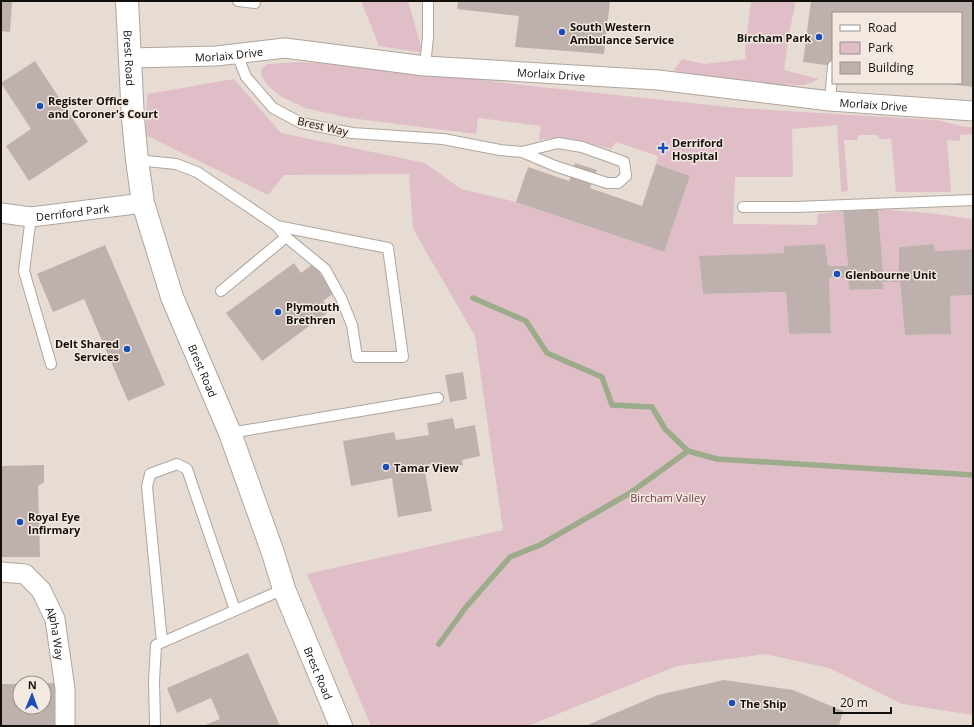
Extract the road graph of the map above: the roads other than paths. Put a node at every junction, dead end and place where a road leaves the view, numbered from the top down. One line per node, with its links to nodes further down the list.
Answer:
1 (127, 1): 6 (street, Brest Road)
2 (238, 1): 4 (lane)
3 (428, 1): 7 (lane)
4 (255, 3)
5 (237, 54): 6 (street, Morlaix Drive); 7 (street, Morlaix Drive); 11 (lane, Brest Way)
6 (129, 58): 12 (street, Brest Road)
7 (425, 66): 9 (street, Morlaix Drive)
8 (832, 78): 9 (lane)
9 (830, 101): 10 (street, Morlaix Drive)
10 (973, 110)
11 (522, 152): 11 (lane)
12 (137, 160): 14 (street, Brest Road); 18 (lane)
13 (973, 200): 15 (lane)
14 (143, 203): 17 (street, Derriford Park); 23 (street, Brest Road)
15 (743, 207)
16 (1, 213): 17 (street, Derriford Park)
17 (31, 216): 21 (lane)
18 (277, 226): 19 (lane); 19 (lane)
19 (286, 237): 20 (lane)
20 (221, 291)
21 (51, 364)
22 (438, 398): 23 (lane)
23 (230, 433): 25 (street, Brest Road)
24 (1, 572): 28 (street, Alpha Way)
25 (284, 589): 26 (lane); 30 (street, Brest Road)
26 (235, 610): 27 (lane); 27 (lane)
27 (162, 642): 29 (lane)
28 (65, 726)
29 (155, 726)
30 (341, 726)

